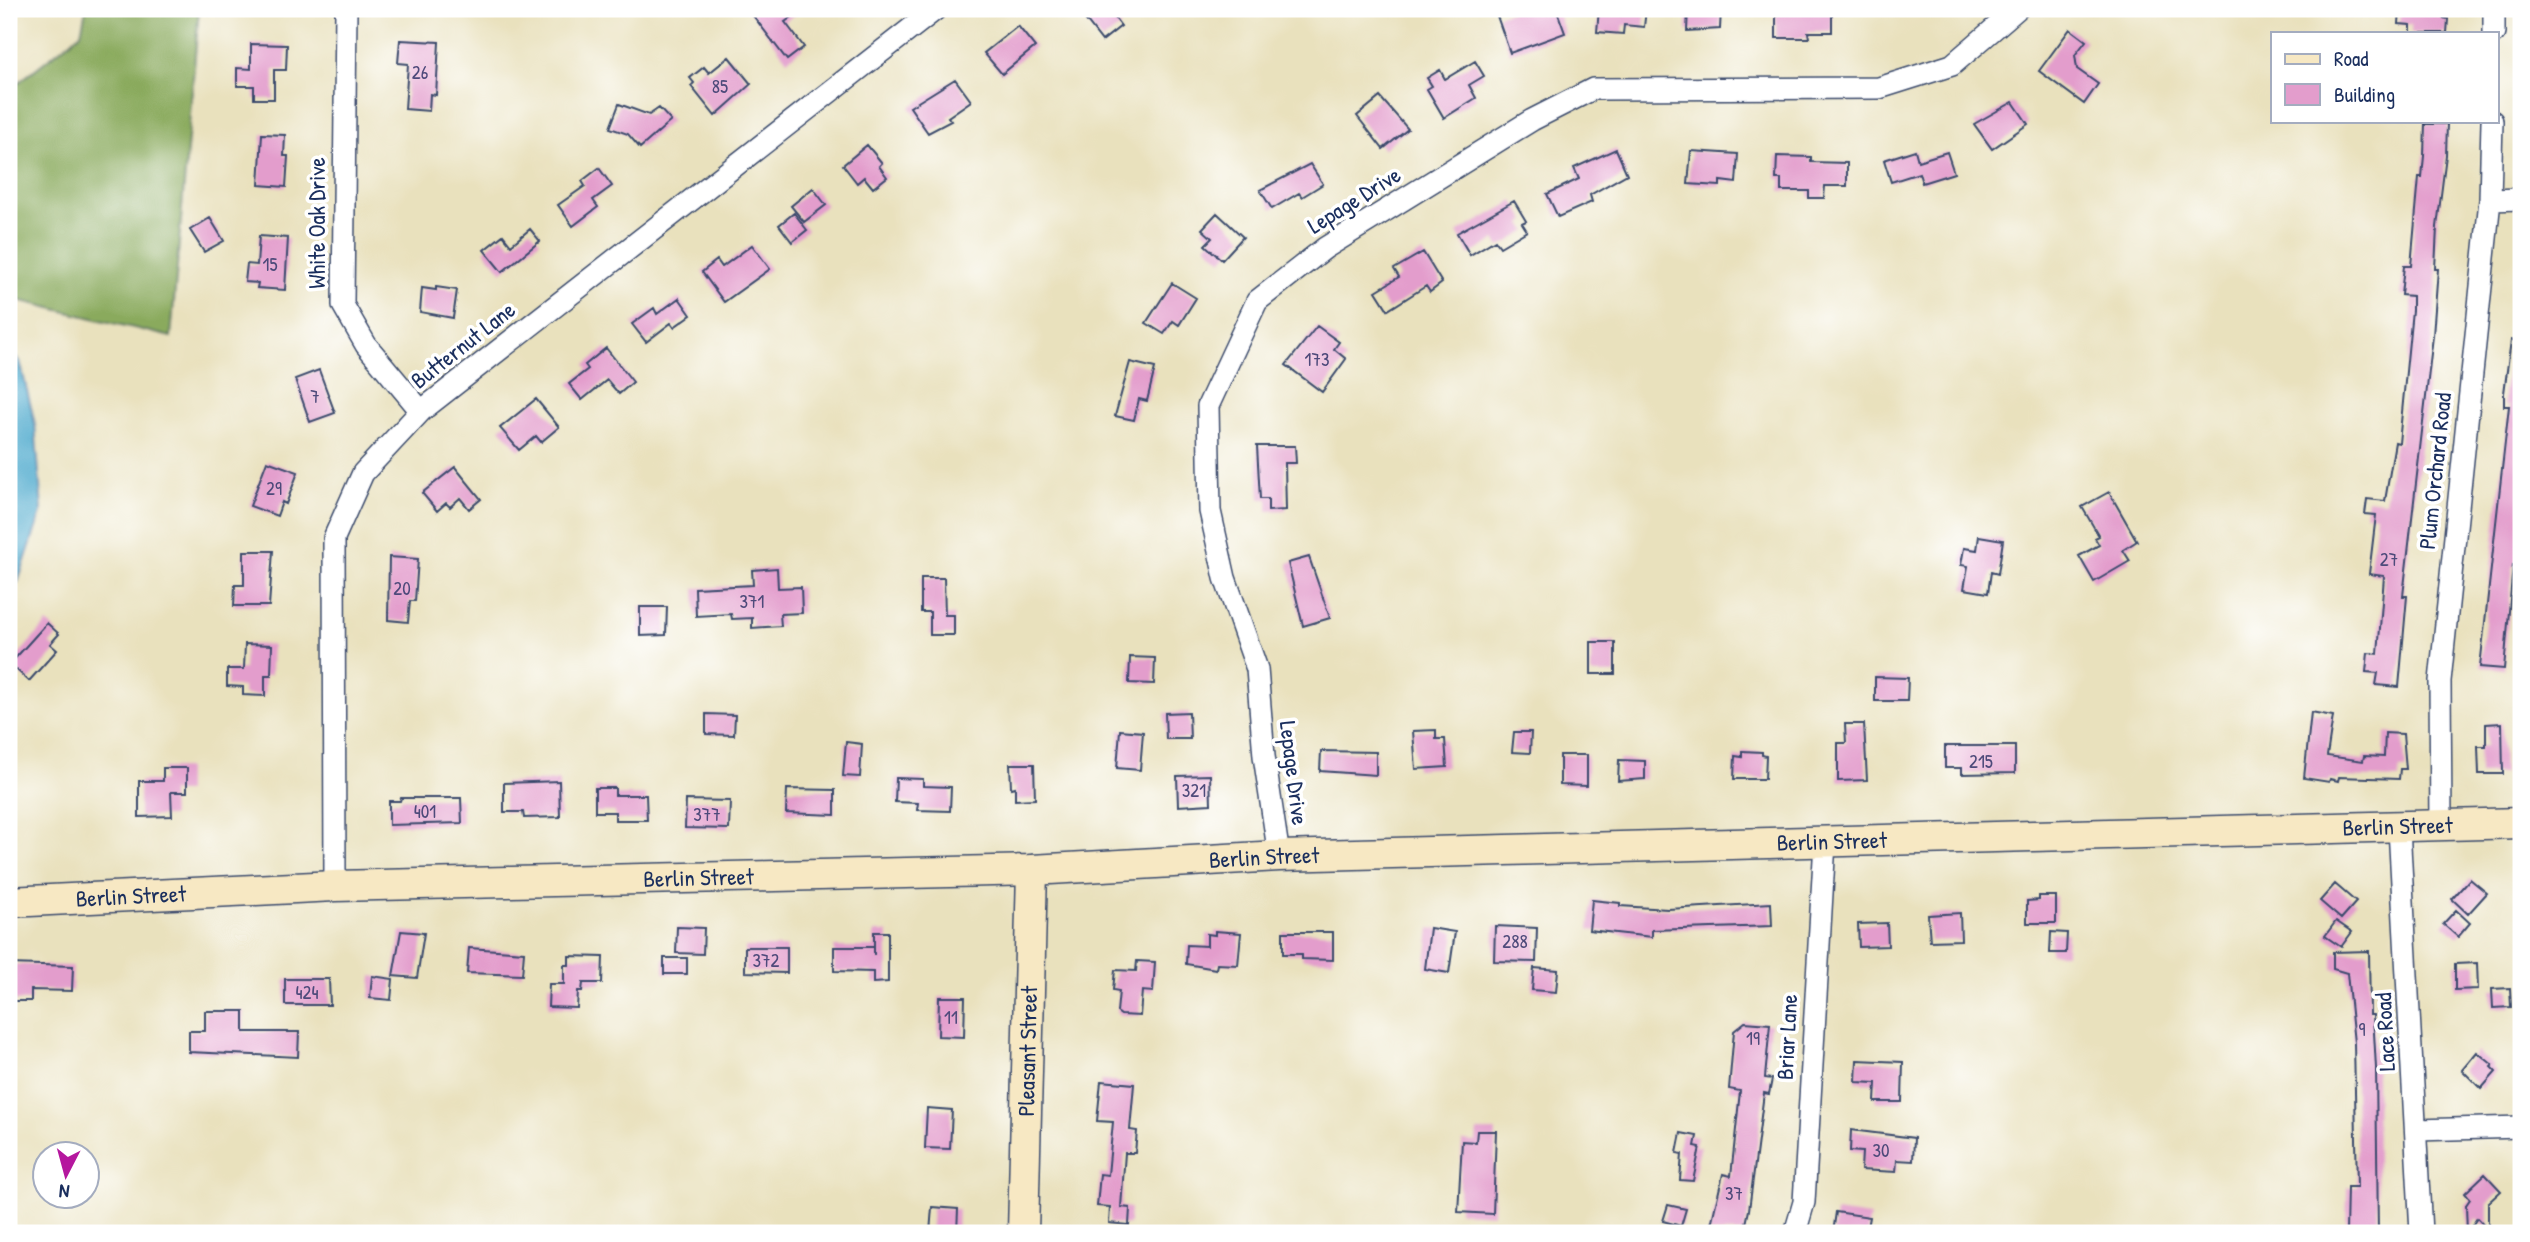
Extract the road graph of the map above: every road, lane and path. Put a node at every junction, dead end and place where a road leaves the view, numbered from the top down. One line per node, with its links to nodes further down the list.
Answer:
1 (346, 9): 9 (street, White Oak Drive)
2 (936, 9): 9 (street, Butternut Lane)
3 (2017, 9): 14 (street, Lepage Drive)
4 (2494, 9): 5 (street)
5 (2494, 32)
6 (2492, 122): 8 (street, Plum Orchard Road)
7 (2521, 199): 8 (street)
8 (2490, 200): 11 (street, Plum Orchard Road)
9 (421, 411): 16 (street, Butternut Lane)
10 (2521, 823): 11 (main road, Berlin Street)
11 (2441, 826): 12 (main road, Berlin Street)
12 (2399, 828): 13 (main road, Berlin Street); 19 (street, Lace Road)
13 (1825, 842): 14 (main road, Berlin Street); 21 (street, Briar Lane)
14 (1279, 856): 15 (main road, Berlin Street)
15 (1032, 870): 16 (main road, Berlin Street); 20 (main road, Pleasant Street)
16 (335, 886): 17 (main road, Berlin Street)
17 (9, 902)
18 (2521, 1126): 19 (street)
19 (2417, 1130): 22 (street, Lace Road)
20 (1023, 1233)
21 (1795, 1233)
22 (2421, 1233)

